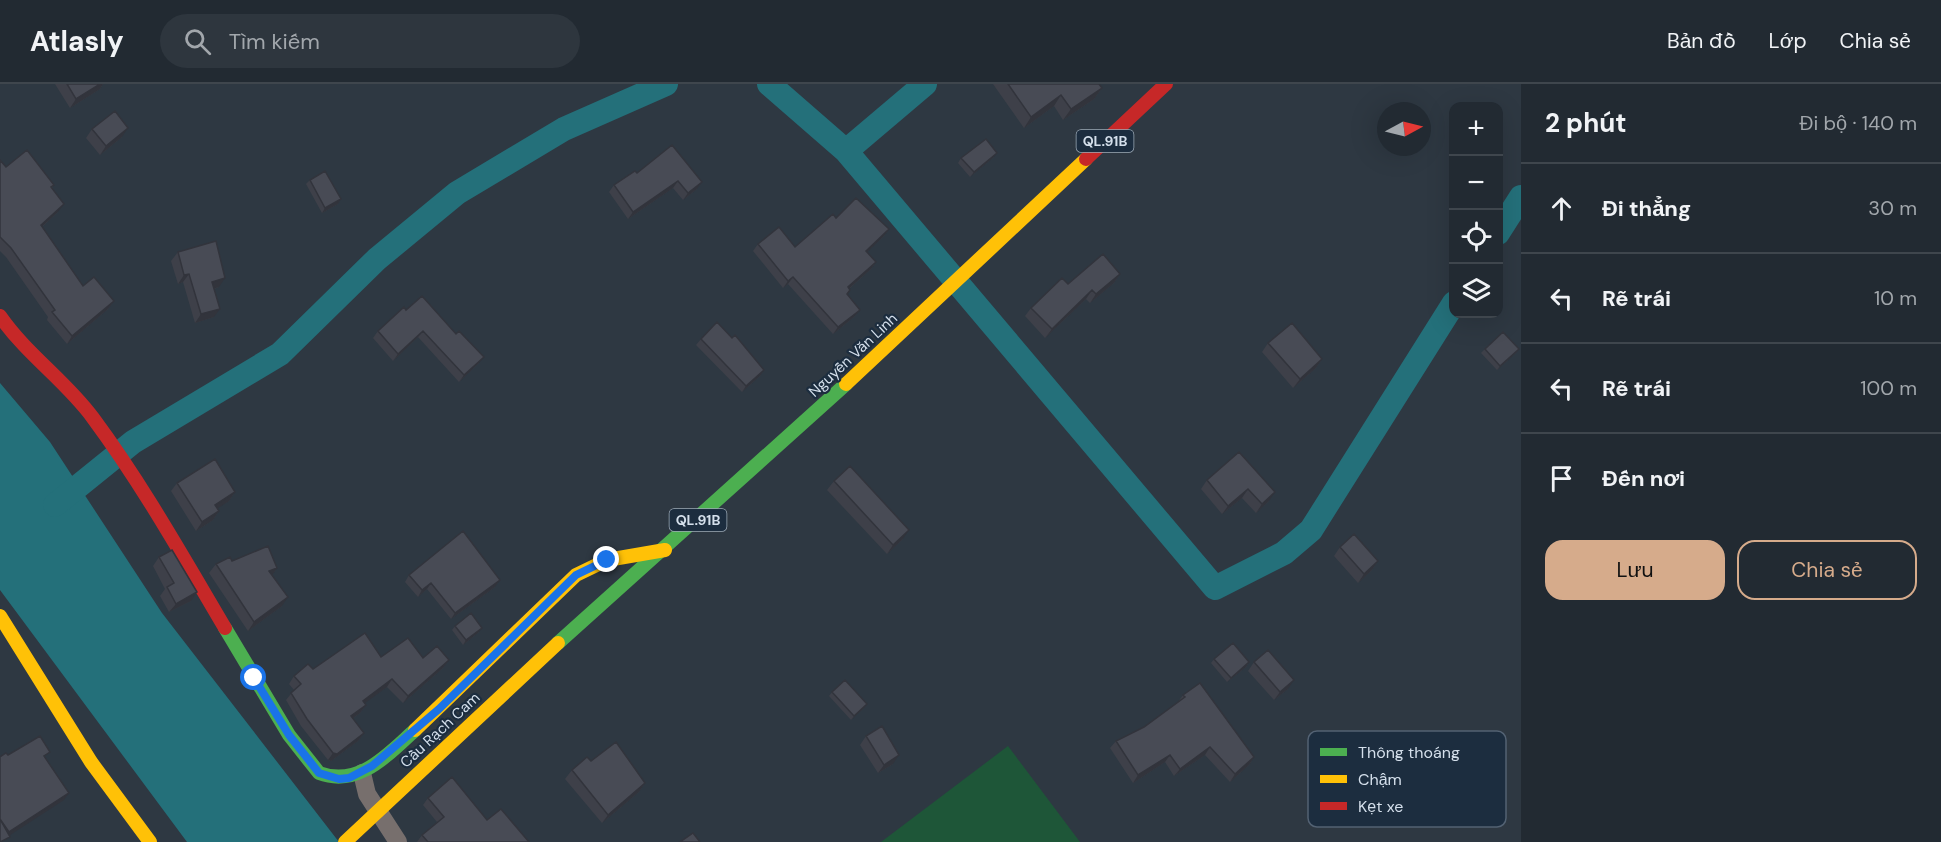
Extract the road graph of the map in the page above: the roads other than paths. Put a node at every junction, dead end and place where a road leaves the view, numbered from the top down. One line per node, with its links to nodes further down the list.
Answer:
1 (1166, 84): 3 (main road, Nguyễn Văn Linh / QL.91B)
2 (0, 316): 6 (main road)
3 (665, 550): 5 (main road, Nguyễn Văn Linh / QL.91B); 6 (main road)
4 (0, 616): 7 (main road)
5 (558, 643): 8 (main road, Cầu Rạch Cam / QL.91B, bridge)
6 (362, 773): 9 (street)
7 (150, 842)
8 (345, 842)
9 (398, 842)

